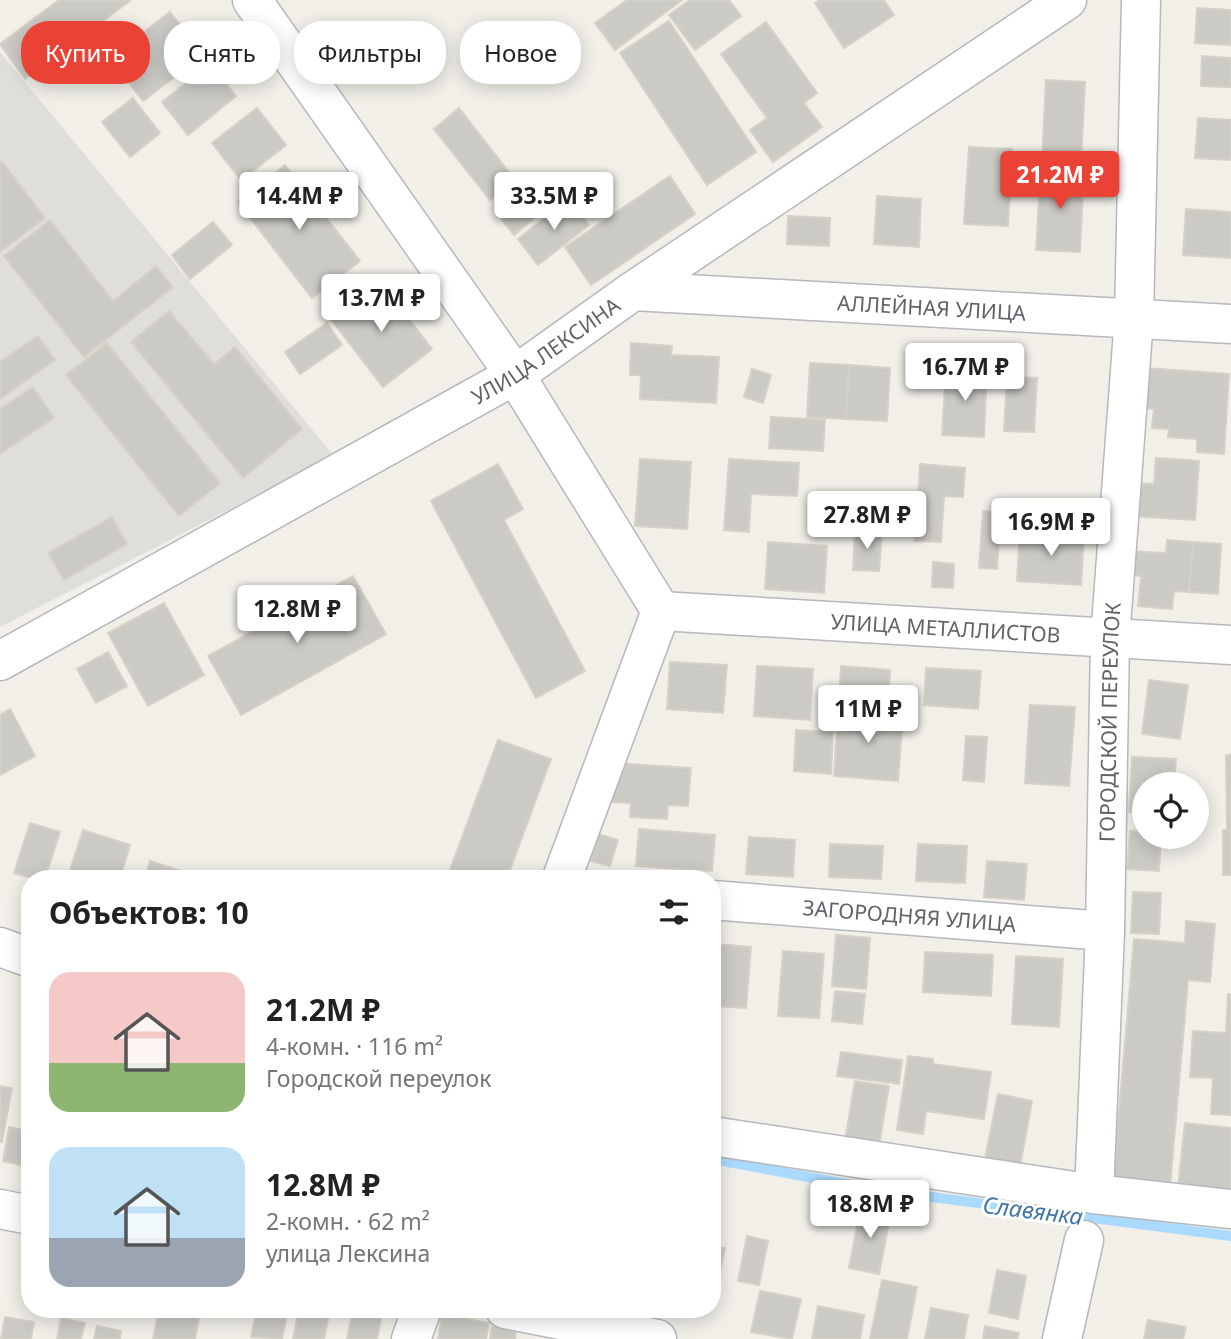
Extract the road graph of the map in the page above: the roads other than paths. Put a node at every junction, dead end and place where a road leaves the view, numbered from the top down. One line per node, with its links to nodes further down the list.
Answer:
1 (252, 0): 7 (street)
2 (1067, 0): 4 (street, УЛИЦА ЛЕКСИНА)
3 (1141, 0): 5 (street, ГОРОДСКОЙ ПЕРЕУЛОК)
4 (633, 291): 5 (street, АЛЛЕЙНАЯ УЛИЦА); 7 (street, УЛИЦА ЛЕКСИНА)
5 (1134, 318): 6 (street, АЛЛЕЙНАЯ УЛИЦА); 9 (street, ГОРОДСКОЙ ПЕРЕУЛОК)
6 (1231, 324)
7 (515, 375): 8 (street); 11 (street, УЛИЦА ЛЕКСИНА)
8 (661, 611): 9 (street, УЛИЦА МЕТАЛЛИСТОВ); 12 (street)
9 (1110, 639): 10 (street, УЛИЦА МЕТАЛЛИСТОВ); 14 (street, ГОРОДСКОЙ ПЕРЕУЛОК)
10 (1231, 645)
11 (0, 661)
12 (568, 870)
13 (721, 901): 14 (street, ЗАГОРОДНЯЯ УЛИЦА)
14 (1105, 931): 18 (street, ГОРОДСКОЙ ПЕРЕУЛОК)
15 (0, 947): 16 (street)
16 (21, 955)
17 (721, 1137): 18 (street)
18 (1094, 1194): 20 (street)
19 (0, 1209): 21 (street)
20 (1231, 1209)
21 (21, 1213)
22 (1084, 1240): 27 (street)
23 (419, 1318): 25 (street)
24 (551, 1318): 26 (street)
25 (411, 1339)
26 (657, 1339)
27 (1062, 1339)

